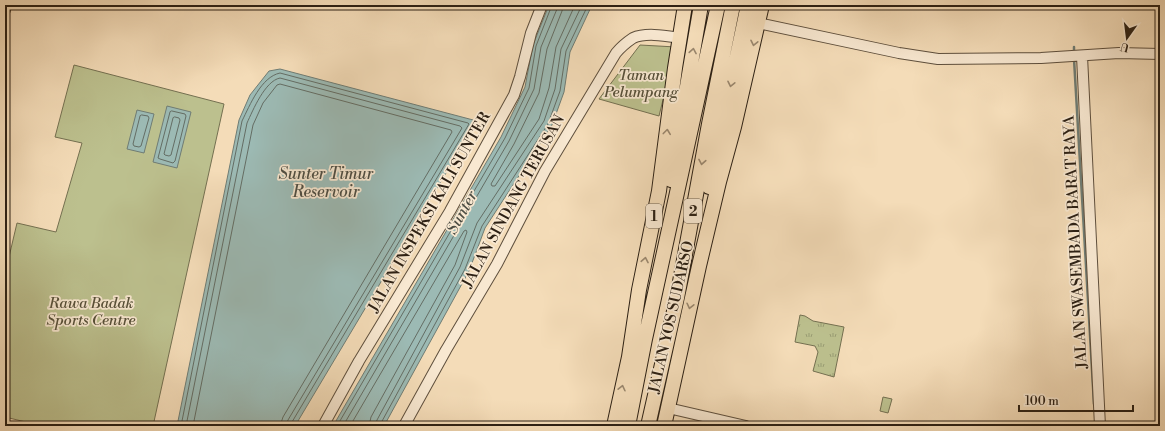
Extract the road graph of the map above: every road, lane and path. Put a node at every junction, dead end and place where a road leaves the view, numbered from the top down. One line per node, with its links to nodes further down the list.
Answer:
1 (6, 5): 9 (street)
2 (542, 5): 17 (street, JALAN INSPEKSI KALI SUNTER)
3 (686, 5): 11 (highway, 1)
4 (701, 5): 14 (highway, one-way to 4)
5 (718, 5): 14 (highway, 2)
6 (733, 5): 15 (highway, 2, one-way to 15)
7 (748, 5): 15 (highway, one-way to 15)
8 (762, 5): 10 (highway, JALAN YOS SUDARSO)
9 (5, 10)
10 (758, 23): 13 (street); 16 (highway, JALAN YOS SUDARSO, one-way to 16)
11 (681, 38): 18 (street, JALAN SINDANG TERUSAN); 19 (highway, 1, one-way to 11)
12 (1160, 54): 13 (street)
13 (1078, 56): 24 (street, JALAN SWASEMBADA BARAT RAYA)
14 (663, 261): 20 (highway)
15 (677, 298): 21 (highway)
16 (668, 408): 22 (highway, JALAN YOS SUDARSO); 23 (street)
17 (323, 426)
18 (404, 426)
19 (614, 426)
20 (628, 426)
21 (648, 426)
22 (664, 426)
23 (746, 426)
24 (1100, 426)

